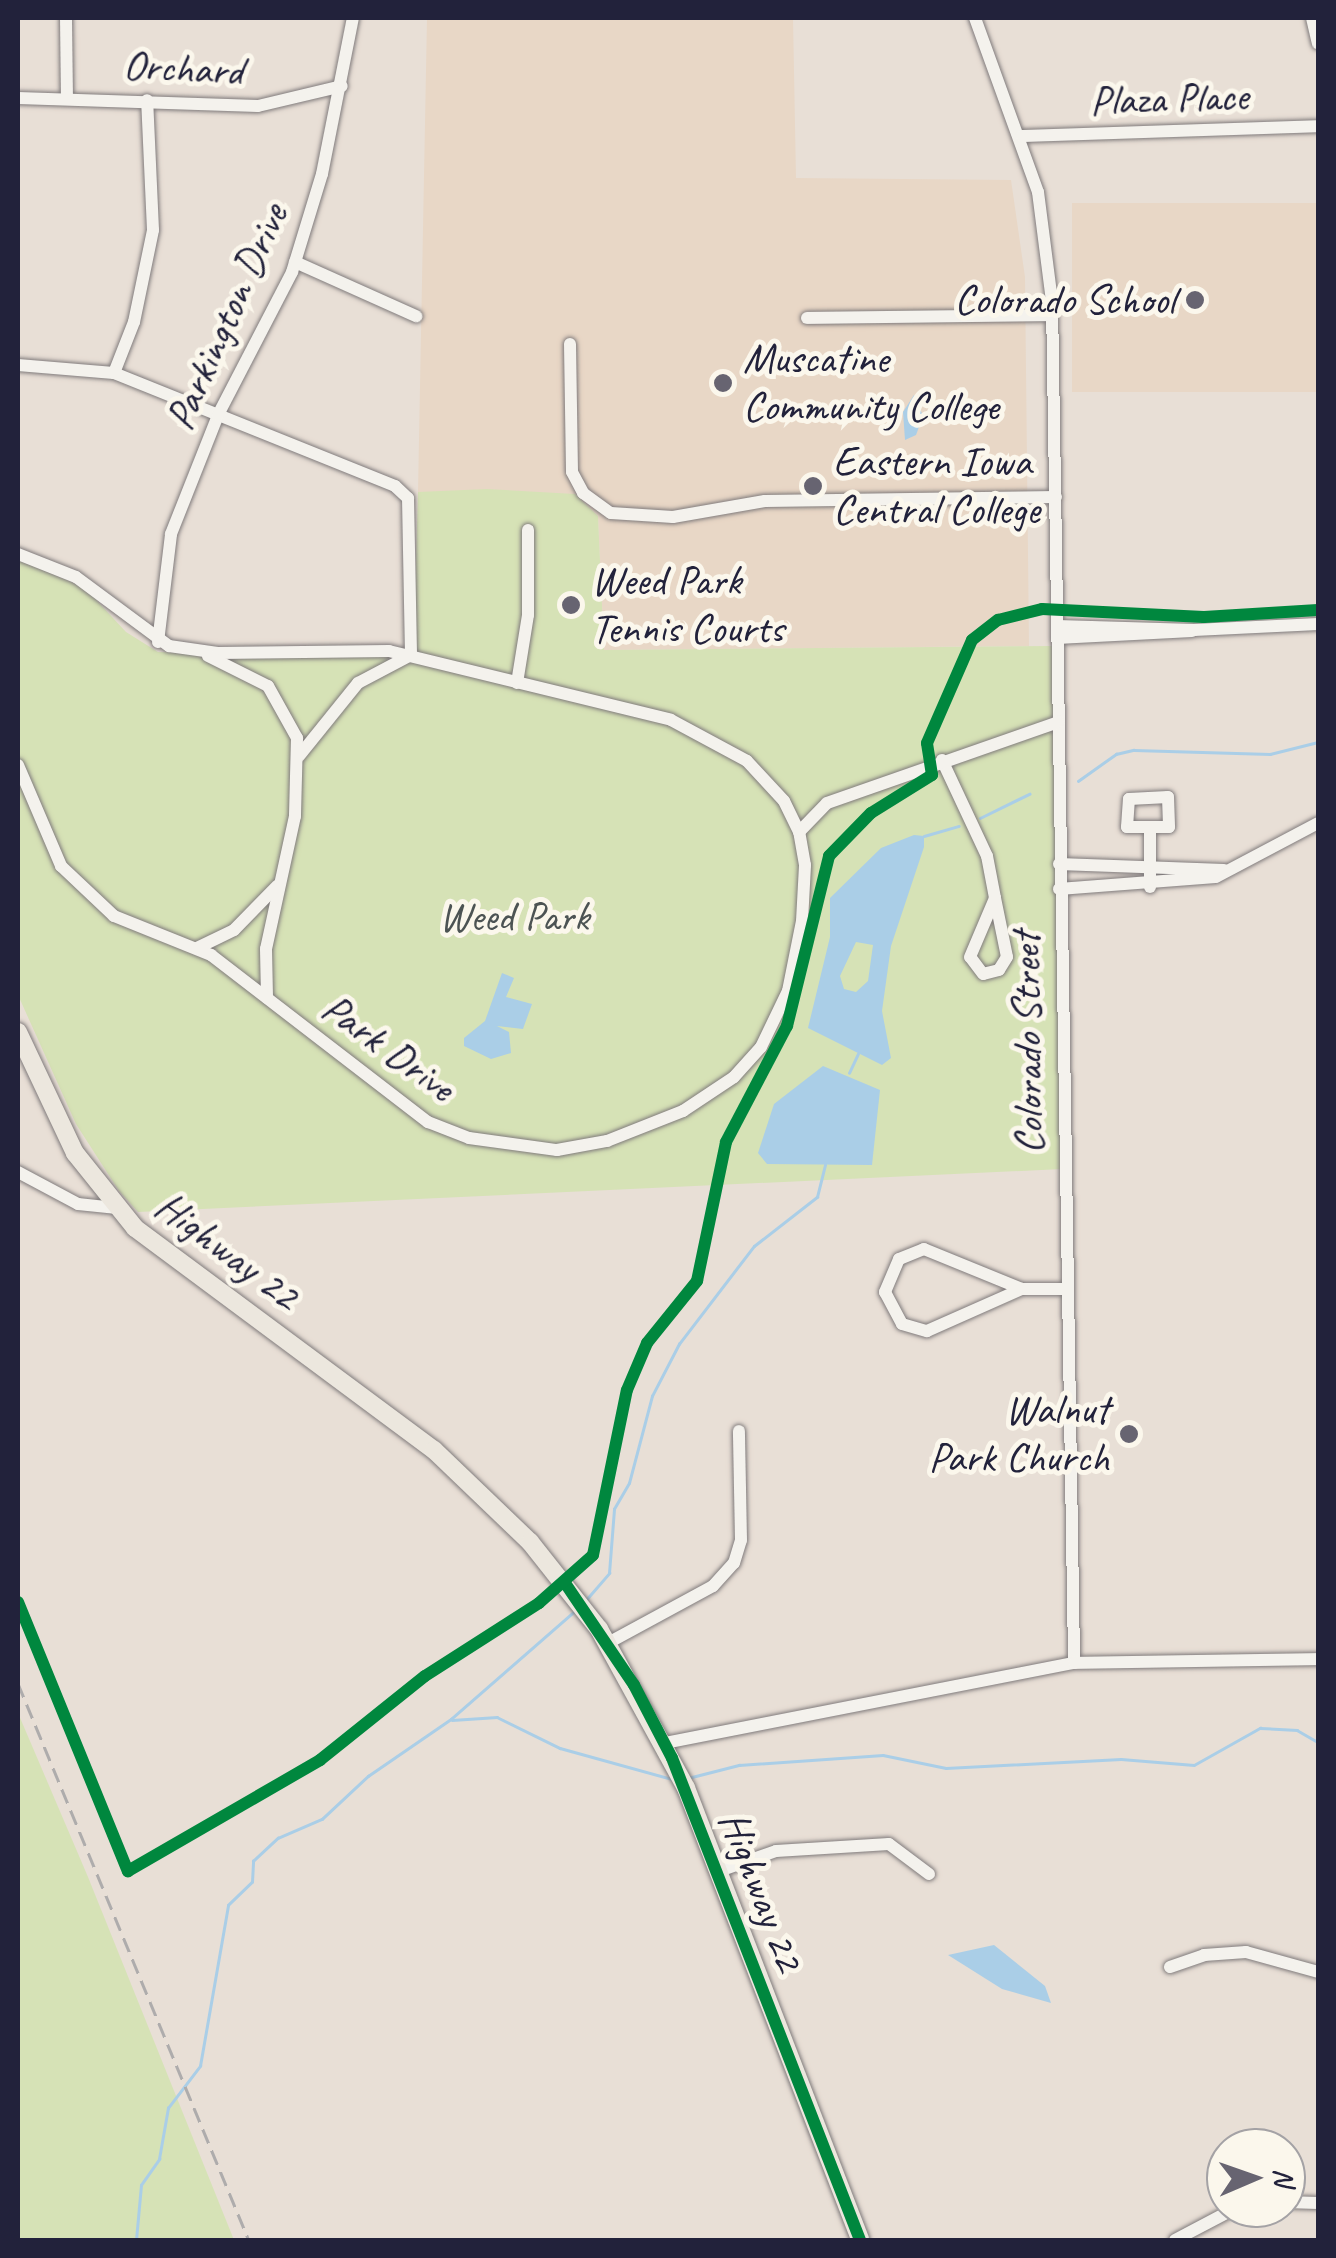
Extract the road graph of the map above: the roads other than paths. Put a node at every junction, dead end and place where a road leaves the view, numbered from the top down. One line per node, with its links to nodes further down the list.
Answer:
1 (66, 18): 7 (street)
2 (353, 18): 6 (street, Parkington Drive)
3 (975, 18): 11 (street, Colorado Street)
4 (1312, 18): 5 (street)
5 (1318, 43)
6 (342, 86): 9 (street, Orchard); 12 (street, Parkington Drive)
7 (67, 95): 8 (street, Orchard); 9 (street, Orchard)
8 (18, 98)
9 (146, 100): 18 (street)
10 (1318, 126): 11 (street, Plaza Place)
11 (1022, 136): 13 (street, Colorado Street)
12 (295, 262): 14 (street); 19 (street, Parkington Drive)
13 (1052, 314): 15 (street); 20 (street, Colorado Street)
14 (416, 316)
15 (807, 318)
16 (570, 344): 20 (street)
17 (18, 364): 18 (street)
18 (114, 373): 19 (street)
19 (218, 415): 25 (street, Parkington Drive); 28 (street)
20 (1056, 497): 24 (street, Colorado Street)
21 (528, 530): 30 (street)
22 (18, 554): 25 (street, Park Drive)
23 (1318, 624): 24 (street)
24 (1057, 632): 31 (street, Colorado Street)
25 (158, 642): 27 (street, Park Drive)
26 (363, 650): 27 (street, Park Drive); 28 (street, Park Drive); 29 (street)
27 (196, 652): 32 (street)
28 (411, 655): 29 (street); 30 (street, Park Drive)
29 (370, 674): 32 (street)
30 (517, 683): 36 (street, Park Drive)
31 (1058, 722): 33 (street); 40 (street, Colorado Street)
32 (299, 756): 43 (street)
33 (942, 760): 35 (street); 46 (street)
34 (18, 765): 47 (street, Park Drive)
35 (827, 803): 36 (street); 39 (street)
36 (788, 806): 39 (street, Park Drive)
37 (1318, 823): 42 (street)
38 (1150, 827): 41 (street)
39 (799, 832): 48 (street, Park Drive)
40 (1059, 864): 41 (street); 45 (street, Colorado Street)
41 (1150, 864): 42 (street); 44 (street)
42 (1224, 870): 44 (street)
43 (282, 880): 47 (street); 48 (street)
44 (1150, 887): 45 (street)
45 (1059, 889): 53 (street, Colorado Street)
46 (995, 898): 46 (street)
47 (197, 948): 48 (street, Park Drive)
48 (268, 998)
49 (18, 1032): 51 (main road, Highway 22)
50 (18, 1172): 51 (street)
51 (115, 1208): 55 (main road, Highway 22)
52 (1022, 1289): 52 (street); 53 (street)
53 (1063, 1289): 57 (street, Colorado Street)
54 (739, 1431): 55 (street)
55 (608, 1643): 58 (main road, Highway 22)
56 (1318, 1659): 57 (street)
57 (1074, 1664): 58 (street)
58 (666, 1743): 59 (main road, Highway 22)
59 (719, 1871): 60 (street); 64 (main road, Highway 22)
60 (929, 1874)
61 (1170, 1967): 62 (street)
62 (1318, 1972)
63 (1206, 2224): 65 (street)
64 (860, 2240)
65 (1175, 2240)

